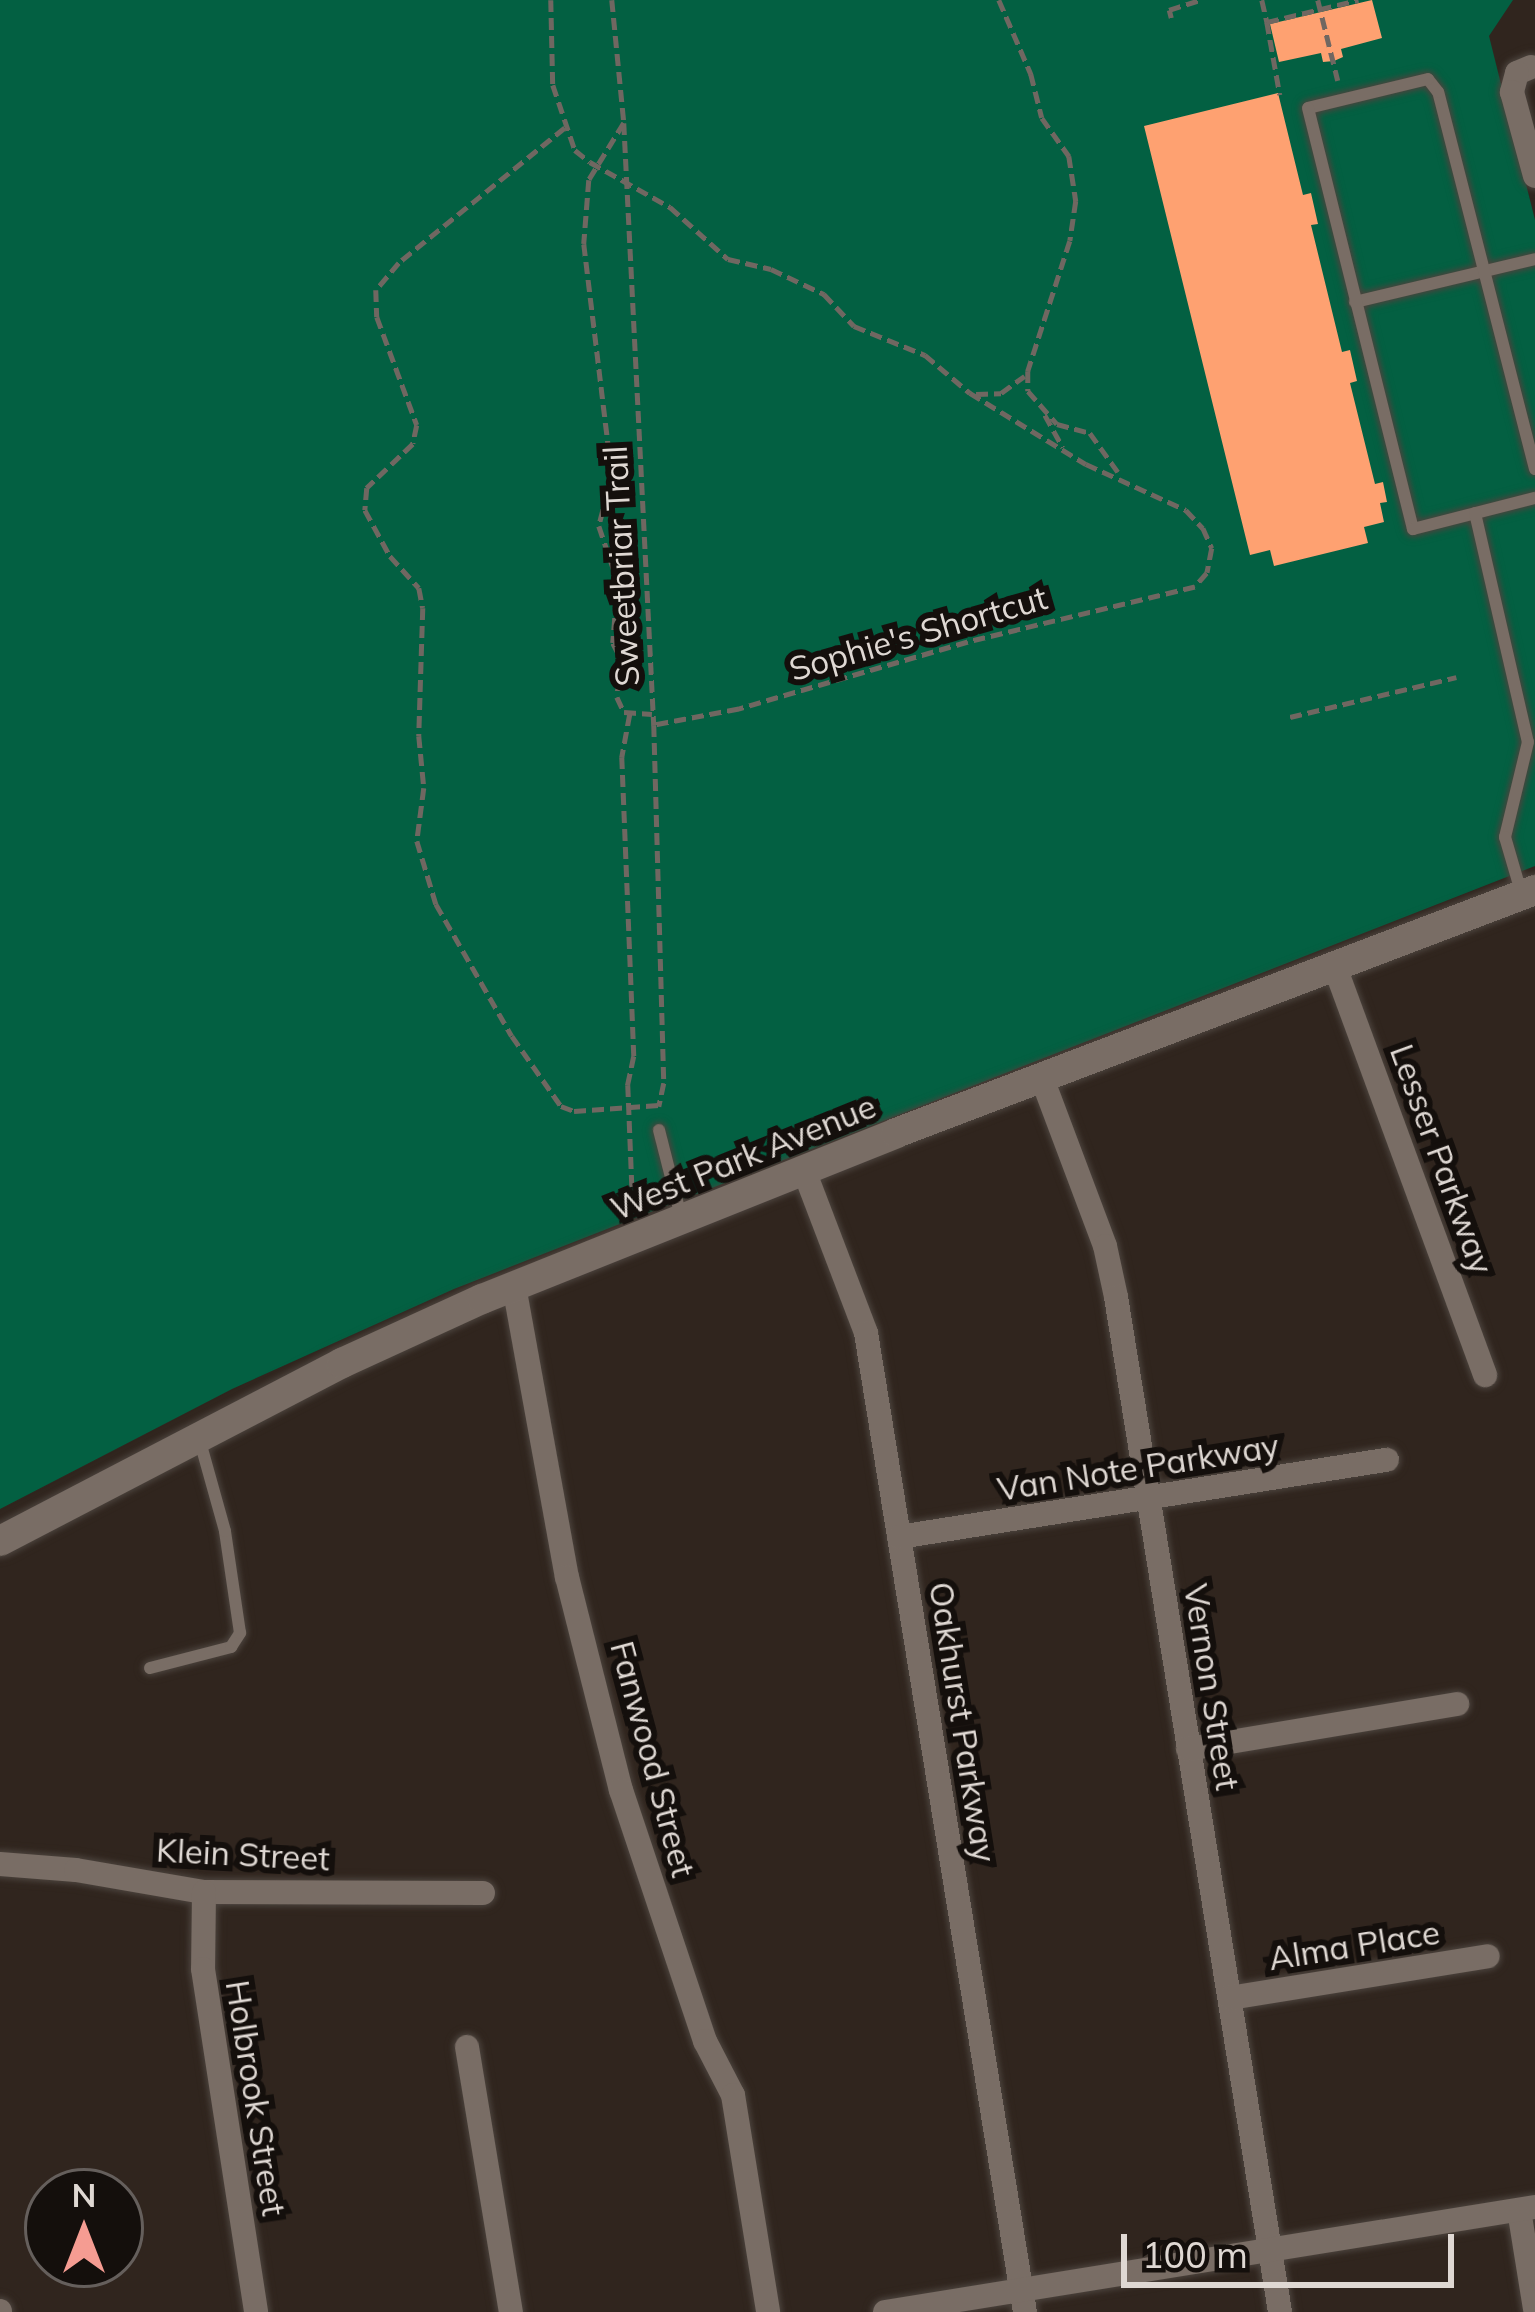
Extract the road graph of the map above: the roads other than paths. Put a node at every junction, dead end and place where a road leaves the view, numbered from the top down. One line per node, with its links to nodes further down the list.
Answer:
1 (1532, 67): 2 (street)
2 (1535, 176)
3 (1535, 259): 4 (lane)
4 (1486, 271): 5 (lane); 5 (lane); 6 (lane)
5 (1355, 302): 8 (lane)
6 (1535, 469)
7 (1535, 498): 8 (lane)
8 (1475, 513): 9 (lane)
9 (1529, 893): 10 (street, West Park Avenue)
10 (1335, 967): 11 (street, West Park Avenue); 16 (street, Lesser Parkway)
11 (1042, 1081): 13 (street, West Park Avenue); 19 (street, Vernon Street)
12 (659, 1130): 14 (lane)
13 (805, 1173): 14 (street, West Park Avenue); 20 (street, Oakhurst Parkway)
14 (682, 1221): 15 (street, West Park Avenue)
15 (514, 1286): 17 (street, West Park Avenue); 37 (street, Fanwood Street)
16 (1484, 1375)
17 (198, 1436): 21 (street, West Park Avenue); 22 (lane)
18 (1387, 1460): 19 (street, Van Note Parkway)
19 (1149, 1500): 20 (street, Van Note Parkway); 24 (street, Vernon Street)
20 (899, 1538): 33 (street, Oakhurst Parkway)
21 (0, 1541)
22 (150, 1668)
23 (1457, 1704): 24 (street)
24 (1188, 1749): 29 (street, Vernon Street)
25 (0, 1864): 26 (street, Klein Street)
26 (204, 1892): 27 (street, Klein Street); 35 (street, Holbrook Street)
27 (483, 1893)
28 (1488, 1956): 29 (street, Alma Place)
29 (1229, 1998): 32 (street, Vernon Street)
30 (466, 2047): 36 (street)
31 (1527, 2208): 32 (street); 34 (street)
32 (1270, 2249): 33 (street); 39 (street, Vernon Street)
33 (1023, 2301): 38 (street)
34 (1535, 2309)
35 (256, 2312)
36 (511, 2312)
37 (768, 2312)
38 (885, 2312)
39 (1280, 2312)

